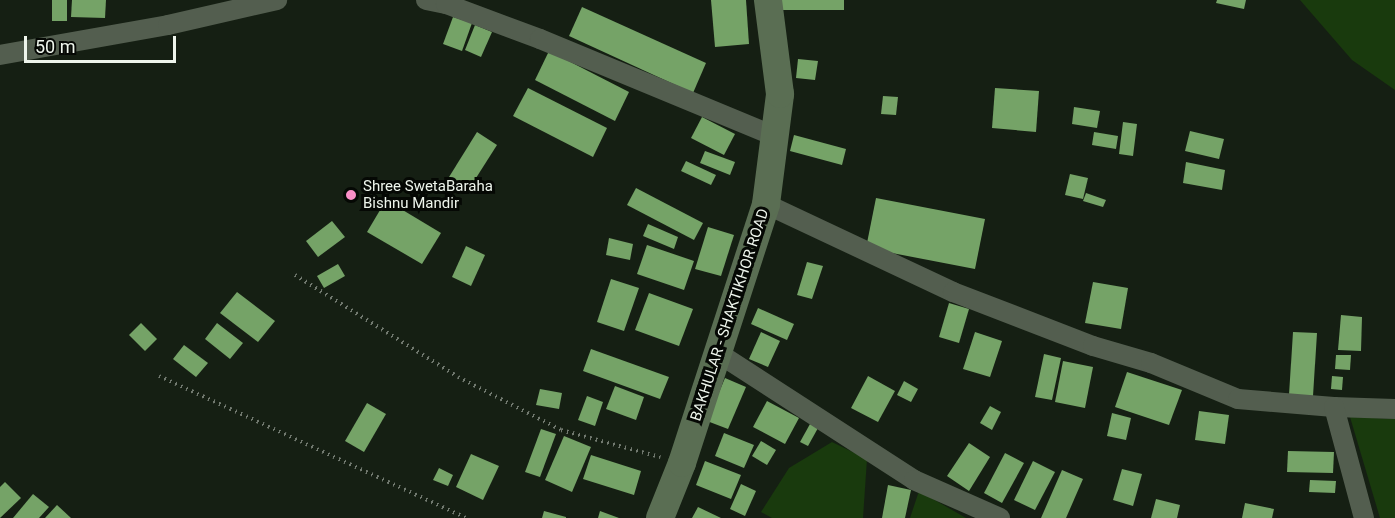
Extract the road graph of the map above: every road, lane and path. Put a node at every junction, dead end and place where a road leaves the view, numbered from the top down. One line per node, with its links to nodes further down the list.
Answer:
1 (277, 0): 4 (street)
2 (426, 0): 5 (street)
3 (768, 0): 5 (street, BAKHULAR - SHAKTIKHOR ROAD)
4 (0, 56)
5 (774, 136): 6 (street, BAKHULAR - SHAKTIKHOR ROAD)
6 (766, 204): 8 (street, BAKHULAR - SHAKTIKHOR ROAD); 10 (street)
7 (295, 275): 12 (path)
8 (718, 352): 12 (street, BAKHULAR - SHAKTIKHOR ROAD); 15 (street)
9 (159, 376): 13 (path)
10 (1334, 407): 11 (street); 16 (street)
11 (1395, 409)
12 (682, 463): 14 (street, BAKHULAR - SHAKTIKHOR ROAD)
13 (467, 518)
14 (660, 518)
15 (1000, 518)
16 (1364, 518)

